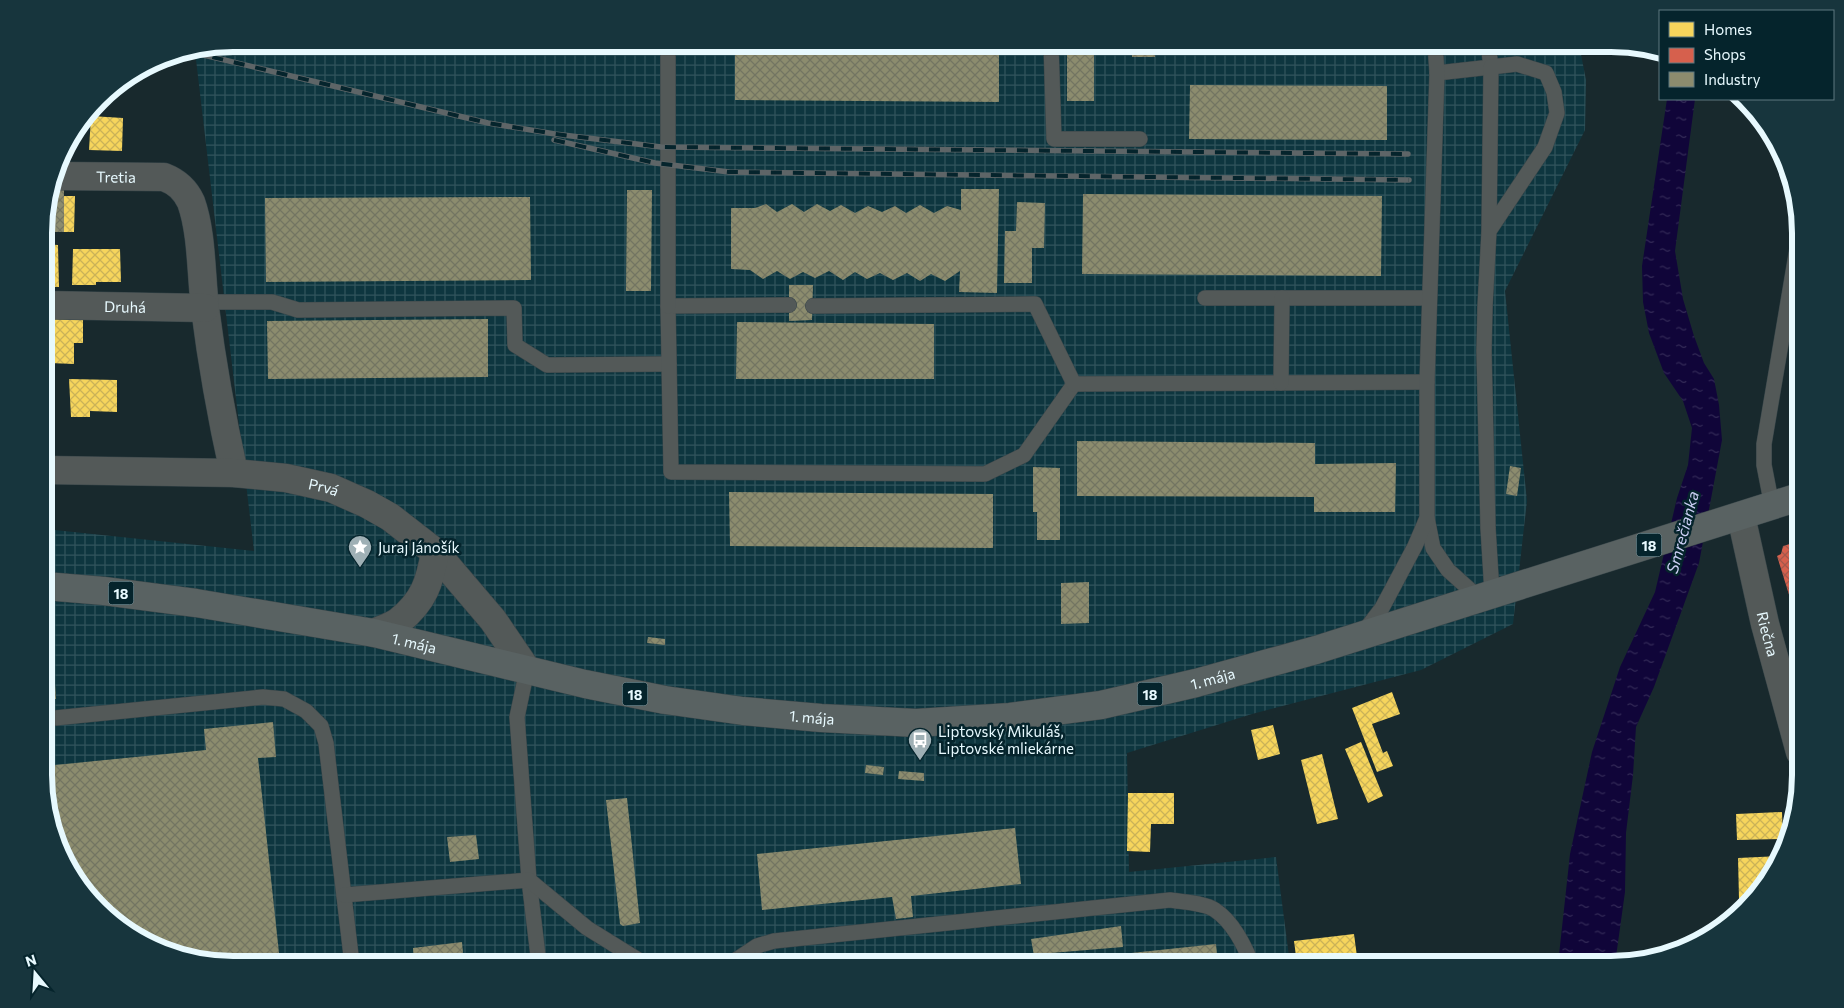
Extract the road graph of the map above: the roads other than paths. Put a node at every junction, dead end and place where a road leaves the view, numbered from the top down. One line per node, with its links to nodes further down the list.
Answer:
1 (668, 52): 17 (lane)
2 (1051, 52): 7 (lane)
3 (1436, 52): 6 (lane)
4 (1489, 52): 5 (lane)
5 (1491, 67): 6 (lane); 9 (lane); 9 (lane)
6 (1437, 73): 13 (lane)
7 (1140, 139)
8 (62, 176): 15 (street, Tretia)
9 (1489, 231): 31 (lane)
10 (1792, 278): 26 (lane)
11 (1204, 298): 12 (lane)
12 (1282, 298): 13 (lane); 21 (lane)
13 (1430, 298): 20 (lane)
14 (52, 305): 15 (street, Druhá)
15 (205, 305): 19 (lane); 24 (street)
16 (789, 305): 17 (lane)
17 (668, 306): 19 (lane)
18 (813, 306): 22 (lane)
19 (669, 364): 22 (lane)
20 (1427, 382): 21 (lane); 27 (lane)
21 (1281, 383): 22 (lane)
22 (1074, 384)
23 (52, 470): 24 (street, Prvá)
24 (234, 474): 29 (street, Prvá)
25 (1792, 500): 26 (main road, 18)
26 (1772, 506): 28 (main road, 18)
27 (1427, 518): 31 (lane); 33 (lane)
28 (1734, 518): 31 (main road, 1. mája / 18); 36 (street, Riečna)
29 (435, 552): 32 (street); 34 (street, Prvá)
30 (52, 587): 32 (main road, 1. mája / 18)
31 (1486, 596): 33 (main road, 1. mája / 18)
32 (374, 632): 34 (main road, 1. mája / 18)
33 (1361, 635): 34 (main road, 1. mája / 18)
34 (527, 670): 37 (lane)
35 (52, 718): 38 (lane)
36 (1792, 723)
37 (529, 880): 38 (lane); 40 (lane); 41 (lane)
38 (344, 895): 39 (lane)
39 (351, 956)
40 (537, 956)
41 (632, 956)
42 (742, 956): 43 (lane)
43 (1248, 956)

